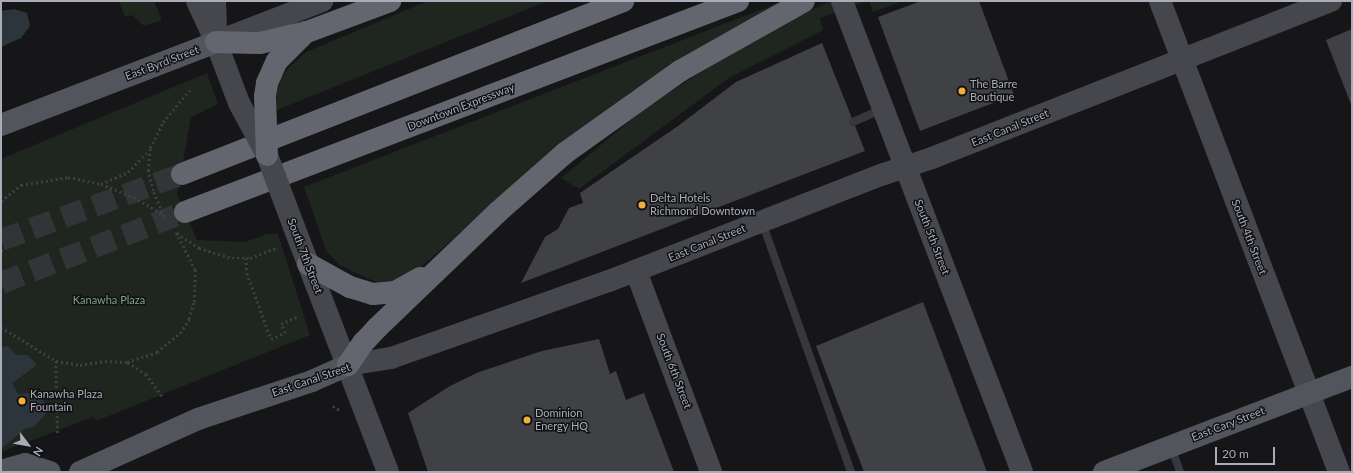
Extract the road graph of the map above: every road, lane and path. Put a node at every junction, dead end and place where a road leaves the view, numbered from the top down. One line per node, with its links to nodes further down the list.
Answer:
1 (197, 1): 12 (main road, South 7th Street)
2 (216, 1): 12 (main road, South 7th Street)
3 (322, 1): 12 (main road, East Byrd Street)
4 (390, 1): 11 (highway)
5 (623, 1): 20 (highway)
6 (738, 1): 23 (highway, Downtown Expressway)
7 (804, 1): 29 (highway)
8 (1160, 1): 13 (main road, South 4th Street)
9 (1325, 2): 13 (main road, East Canal Street)
10 (844, 8): 14 (main road, South 5th Street)
11 (307, 32): 12 (highway); 18 (highway, bridge)
12 (216, 42): 16 (main road, East Byrd Street); 18 (main road, South 7th Street, bridge)
13 (1183, 60): 19 (main road, East Canal Street); 39 (main road, South 4th Street)
14 (883, 109): 15 (lane); 19 (main road, South 5th Street)
15 (853, 122)
16 (1, 125)
17 (150, 150): 21 (path)
18 (267, 155): 31 (main road, South 7th Street, bridge)
19 (906, 168): 25 (main road, East Canal Street); 51 (main road, South 5th Street)
20 (182, 174)
21 (101, 184): 22 (path); 24 (path)
22 (1, 201)
23 (185, 212)
24 (162, 214)
25 (762, 221): 32 (main road, East Canal Street); 50 (lane)
26 (175, 231): 36 (path)
27 (1, 250): 28 (path)
28 (6, 251)
29 (451, 257): 31 (highway); 37 (highway)
30 (246, 258): 33 (path)
31 (308, 264): 37 (main road, South 7th Street)
32 (636, 271): 37 (main road, East Canal Street); 49 (main road, South 6th Street)
33 (299, 316)
34 (1, 328): 35 (path)
35 (56, 361): 36 (path); 43 (path)
36 (127, 362): 40 (path)
37 (348, 365): 47 (main road, East Canal Street); 48 (main road, South 7th Street)
38 (1352, 377): 39 (main road, East Cary Street)
39 (1308, 394): 44 (main road, East Cary Street); 54 (main road, South 4th Street)
40 (163, 397)
41 (334, 406): 42 (path)
42 (345, 414)
43 (58, 436)
44 (1170, 447): 52 (main road, East Cary Street); 53 (lane)
45 (1, 471): 46 (main road)
46 (50, 472)
47 (80, 472)
48 (388, 472)
49 (711, 472)
50 (851, 472)
51 (1022, 472)
52 (1104, 472)
53 (1180, 472)
54 (1339, 472)

